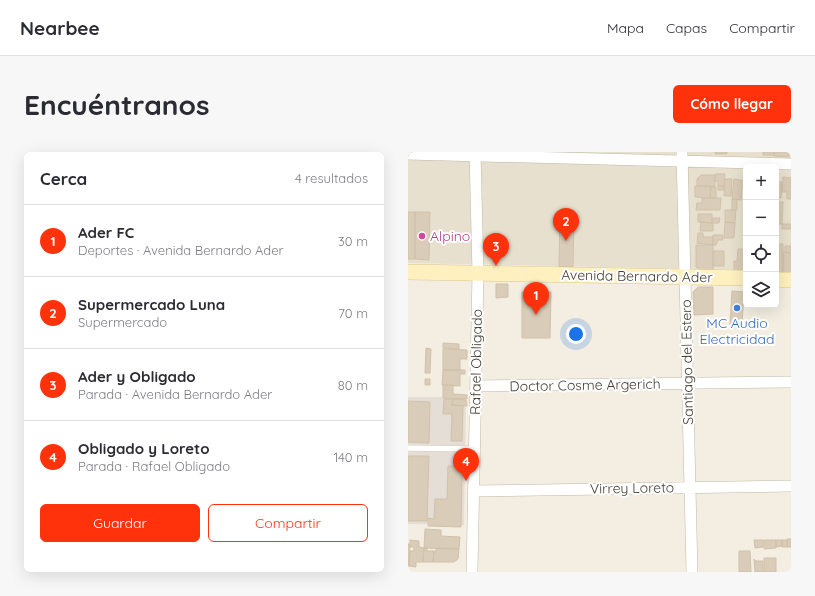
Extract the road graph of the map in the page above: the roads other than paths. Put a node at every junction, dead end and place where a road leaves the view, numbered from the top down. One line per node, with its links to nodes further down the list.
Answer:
1 (408, 154): 2 (street)
2 (475, 154): 3 (street); 6 (street, Rafael Obligado)
3 (682, 157): 4 (street); 7 (street, Santiago del Estero)
4 (791, 164)
5 (408, 272): 6 (main road, Avenida Bernardo Ader)
6 (478, 273): 7 (main road, Avenida Bernardo Ader); 13 (street, Rafael Obligado)
7 (685, 276): 8 (main road, Avenida Bernardo Ader); 12 (street, Santiago del Estero)
8 (743, 278)
9 (779, 280): 10 (main road)
10 (791, 280)
11 (791, 382): 12 (street, Doctor Cosme Argerich)
12 (688, 383): 13 (street, Doctor Cosme Argerich); 17 (street, Santiago del Estero)
13 (476, 386): 15 (street, Rafael Obligado)
14 (408, 448): 15 (lane)
15 (474, 449): 18 (street, Rafael Obligado)
16 (791, 486): 17 (street, Virrey Loreto)
17 (690, 487): 18 (street, Virrey Loreto); 20 (street, Santiago del Estero)
18 (473, 492): 19 (street, Rafael Obligado)
19 (472, 572)
20 (692, 572)

